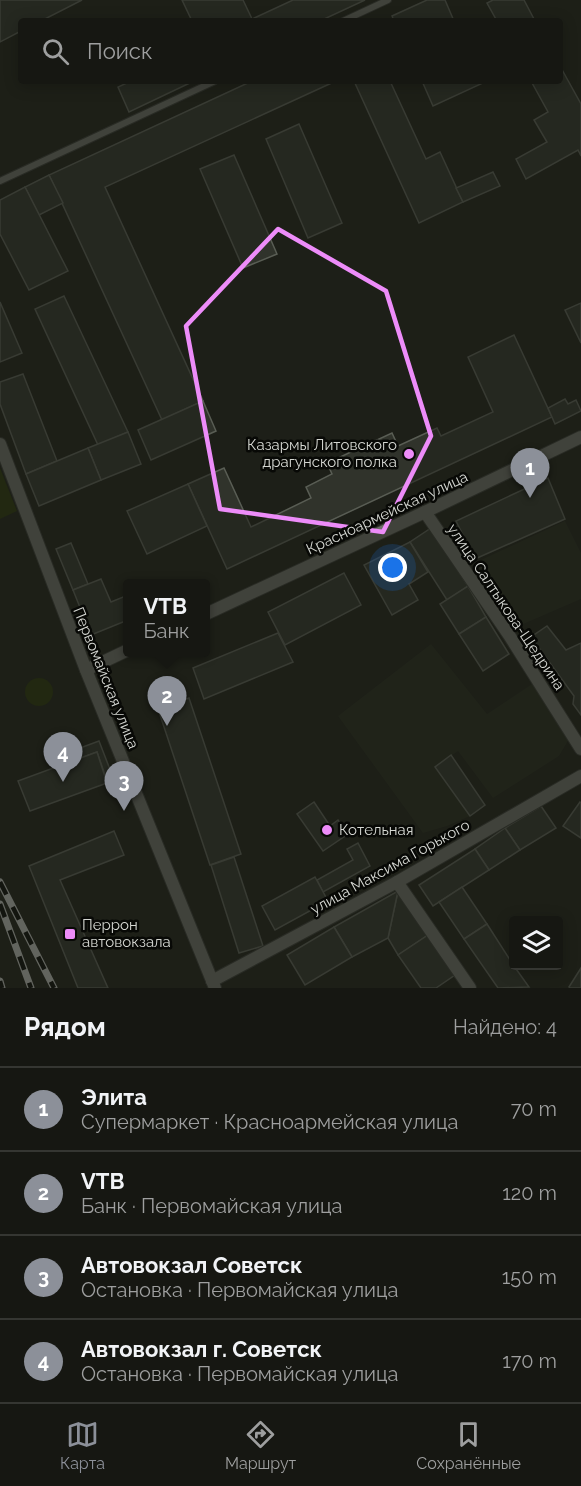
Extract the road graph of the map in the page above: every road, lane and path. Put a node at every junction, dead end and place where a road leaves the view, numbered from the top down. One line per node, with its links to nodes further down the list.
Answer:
1 (388, 0): 2 (lane)
2 (349, 18)
3 (209, 84): 4 (lane)
4 (0, 181)
5 (581, 437): 7 (street, Красноармейская улица)
6 (0, 444): 10 (street, Первомайская улица)
7 (425, 512): 8 (street, Красноармейская улица); 11 (street, улица Салтыкова-Щедрина)
8 (210, 612)
9 (123, 652): 10 (street)
10 (86, 670): 14 (street, Первомайская улица)
11 (581, 749)
12 (581, 776): 13 (street, улица Максима Горького)
13 (397, 882): 14 (street, улица Максима Горького); 15 (street)
14 (214, 985)
15 (470, 988)

